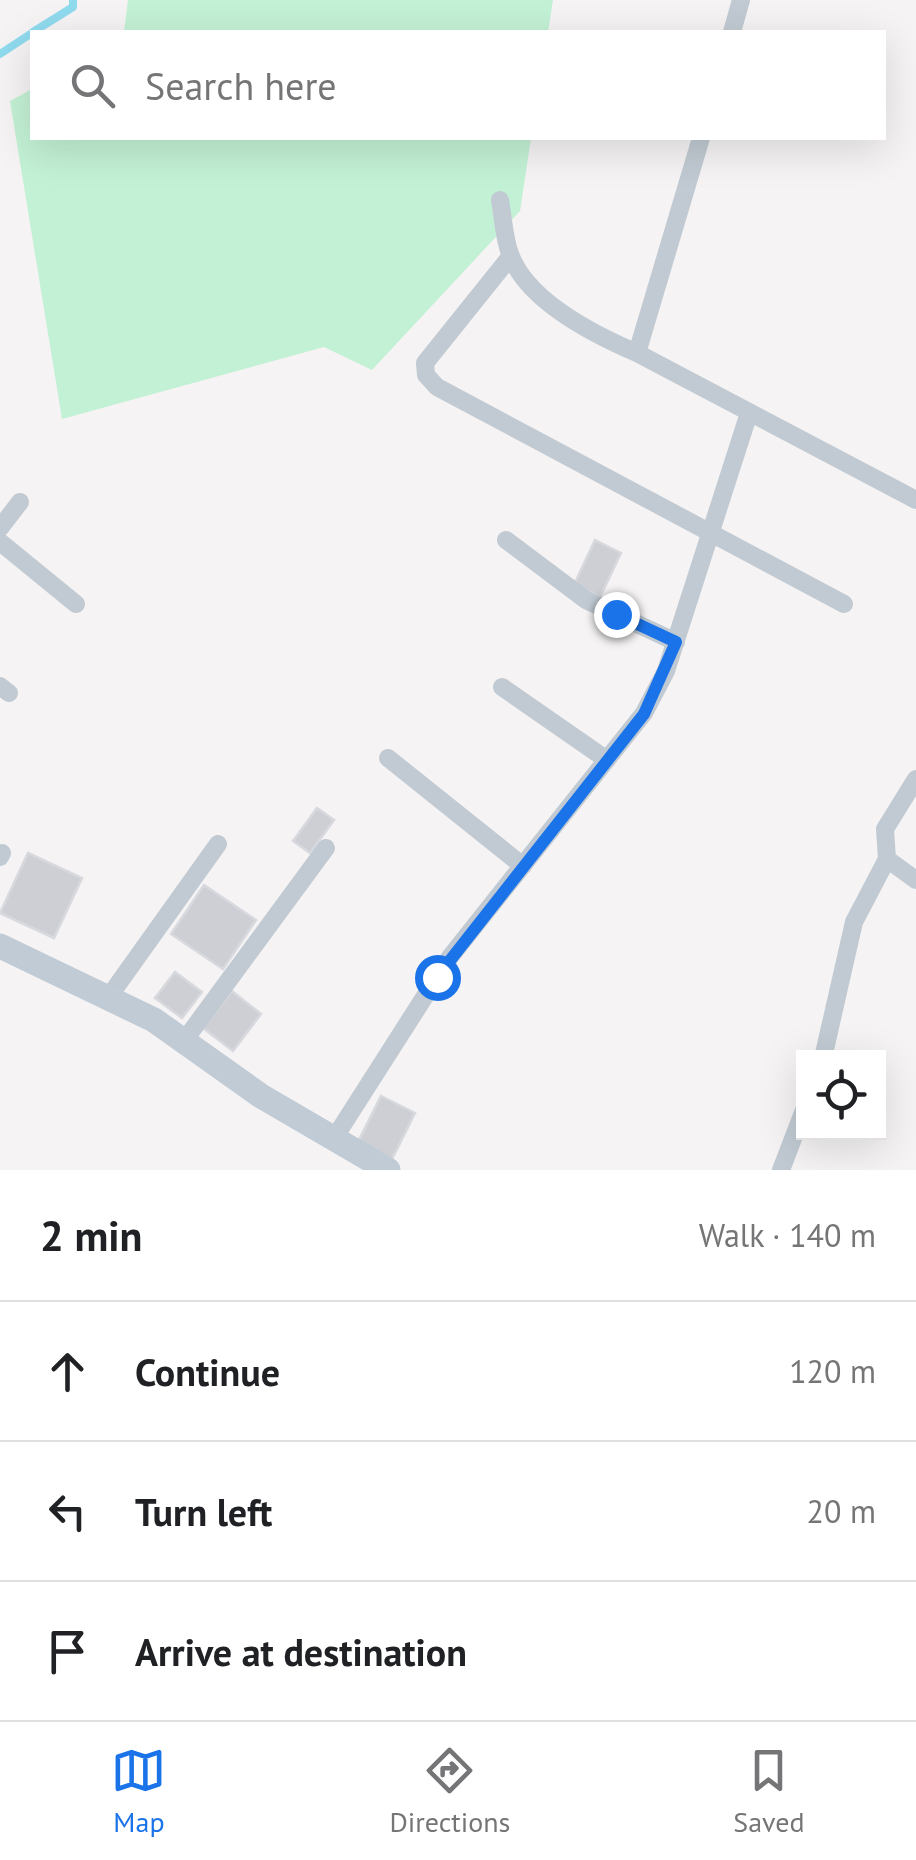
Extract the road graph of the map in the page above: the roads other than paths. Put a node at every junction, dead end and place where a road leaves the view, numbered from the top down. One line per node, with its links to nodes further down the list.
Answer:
1 (742, 0): 2 (street)
2 (733, 30)
3 (700, 140): 6 (street)
4 (500, 200): 5 (street)
5 (510, 257): 6 (street); 11 (street)
6 (637, 353): 7 (street)
7 (749, 414): 8 (street); 11 (street)
8 (916, 500)
9 (20, 502): 10 (street)
10 (0, 528)
11 (710, 536): 15 (street); 16 (street)
12 (506, 540): 16 (street)
13 (0, 542): 14 (street)
14 (76, 604)
15 (844, 604)
16 (676, 642): 19 (street)
17 (502, 687): 19 (street)
18 (388, 758): 24 (street)
19 (607, 760): 24 (street)
20 (916, 779): 23 (street)
21 (218, 844): 27 (street)
22 (326, 848): 28 (street)
23 (887, 859): 25 (street); 29 (street)
24 (524, 866): 31 (street)
25 (916, 880)
26 (0, 946): 27 (street)
27 (108, 998): 28 (street)
28 (184, 1040): 31 (street)
29 (825, 1050)
30 (796, 1131): 33 (street)
31 (335, 1137): 32 (street)
32 (388, 1170)
33 (781, 1170)

